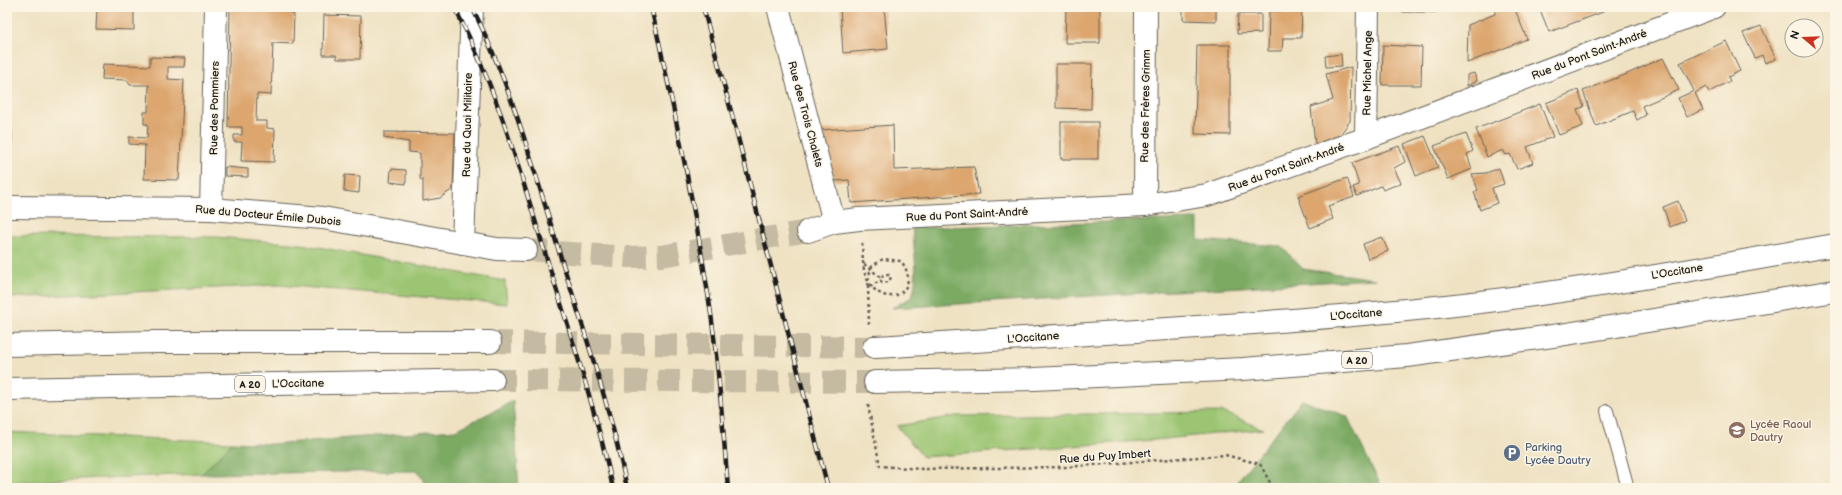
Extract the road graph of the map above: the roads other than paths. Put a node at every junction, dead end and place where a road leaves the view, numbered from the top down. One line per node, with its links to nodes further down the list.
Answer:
1 (216, 7): 10 (main road, Rue des Pommiers)
2 (472, 7): 13 (main road, Rue du Quai Militaire)
3 (778, 7): 11 (main road, Rue des Trois Chalets)
4 (1146, 7): 8 (main road, Rue des Frères Grimm)
5 (1368, 7): 7 (main road, Rue Michel Ange)
6 (1714, 7): 7 (main road, Rue du Pont Saint-André)
7 (1366, 138): 8 (main road, Rue du Pont Saint-André)
8 (1145, 206): 11 (main road, Rue du Pont Saint-André)
9 (7, 207): 10 (main road, Rue du Docteur Émile Dubois)
10 (211, 209): 13 (main road, Rue du Docteur Émile Dubois)
11 (834, 222): 12 (main road, Rue du Pont Saint-André)
12 (808, 231)
13 (463, 243): 15 (main road, Rue du Docteur Émile Dubois)
14 (1835, 245): 19 (main road, L'Occitane)
15 (526, 250)
16 (1835, 291): 21 (main road, A 20)
17 (490, 342): 18 (main road)
18 (7, 345)
19 (874, 347)
20 (493, 380): 22 (main road, L'Occitane / A 20)
21 (875, 382)
22 (7, 388)
23 (1607, 411): 24 (lane)
24 (1628, 488)

